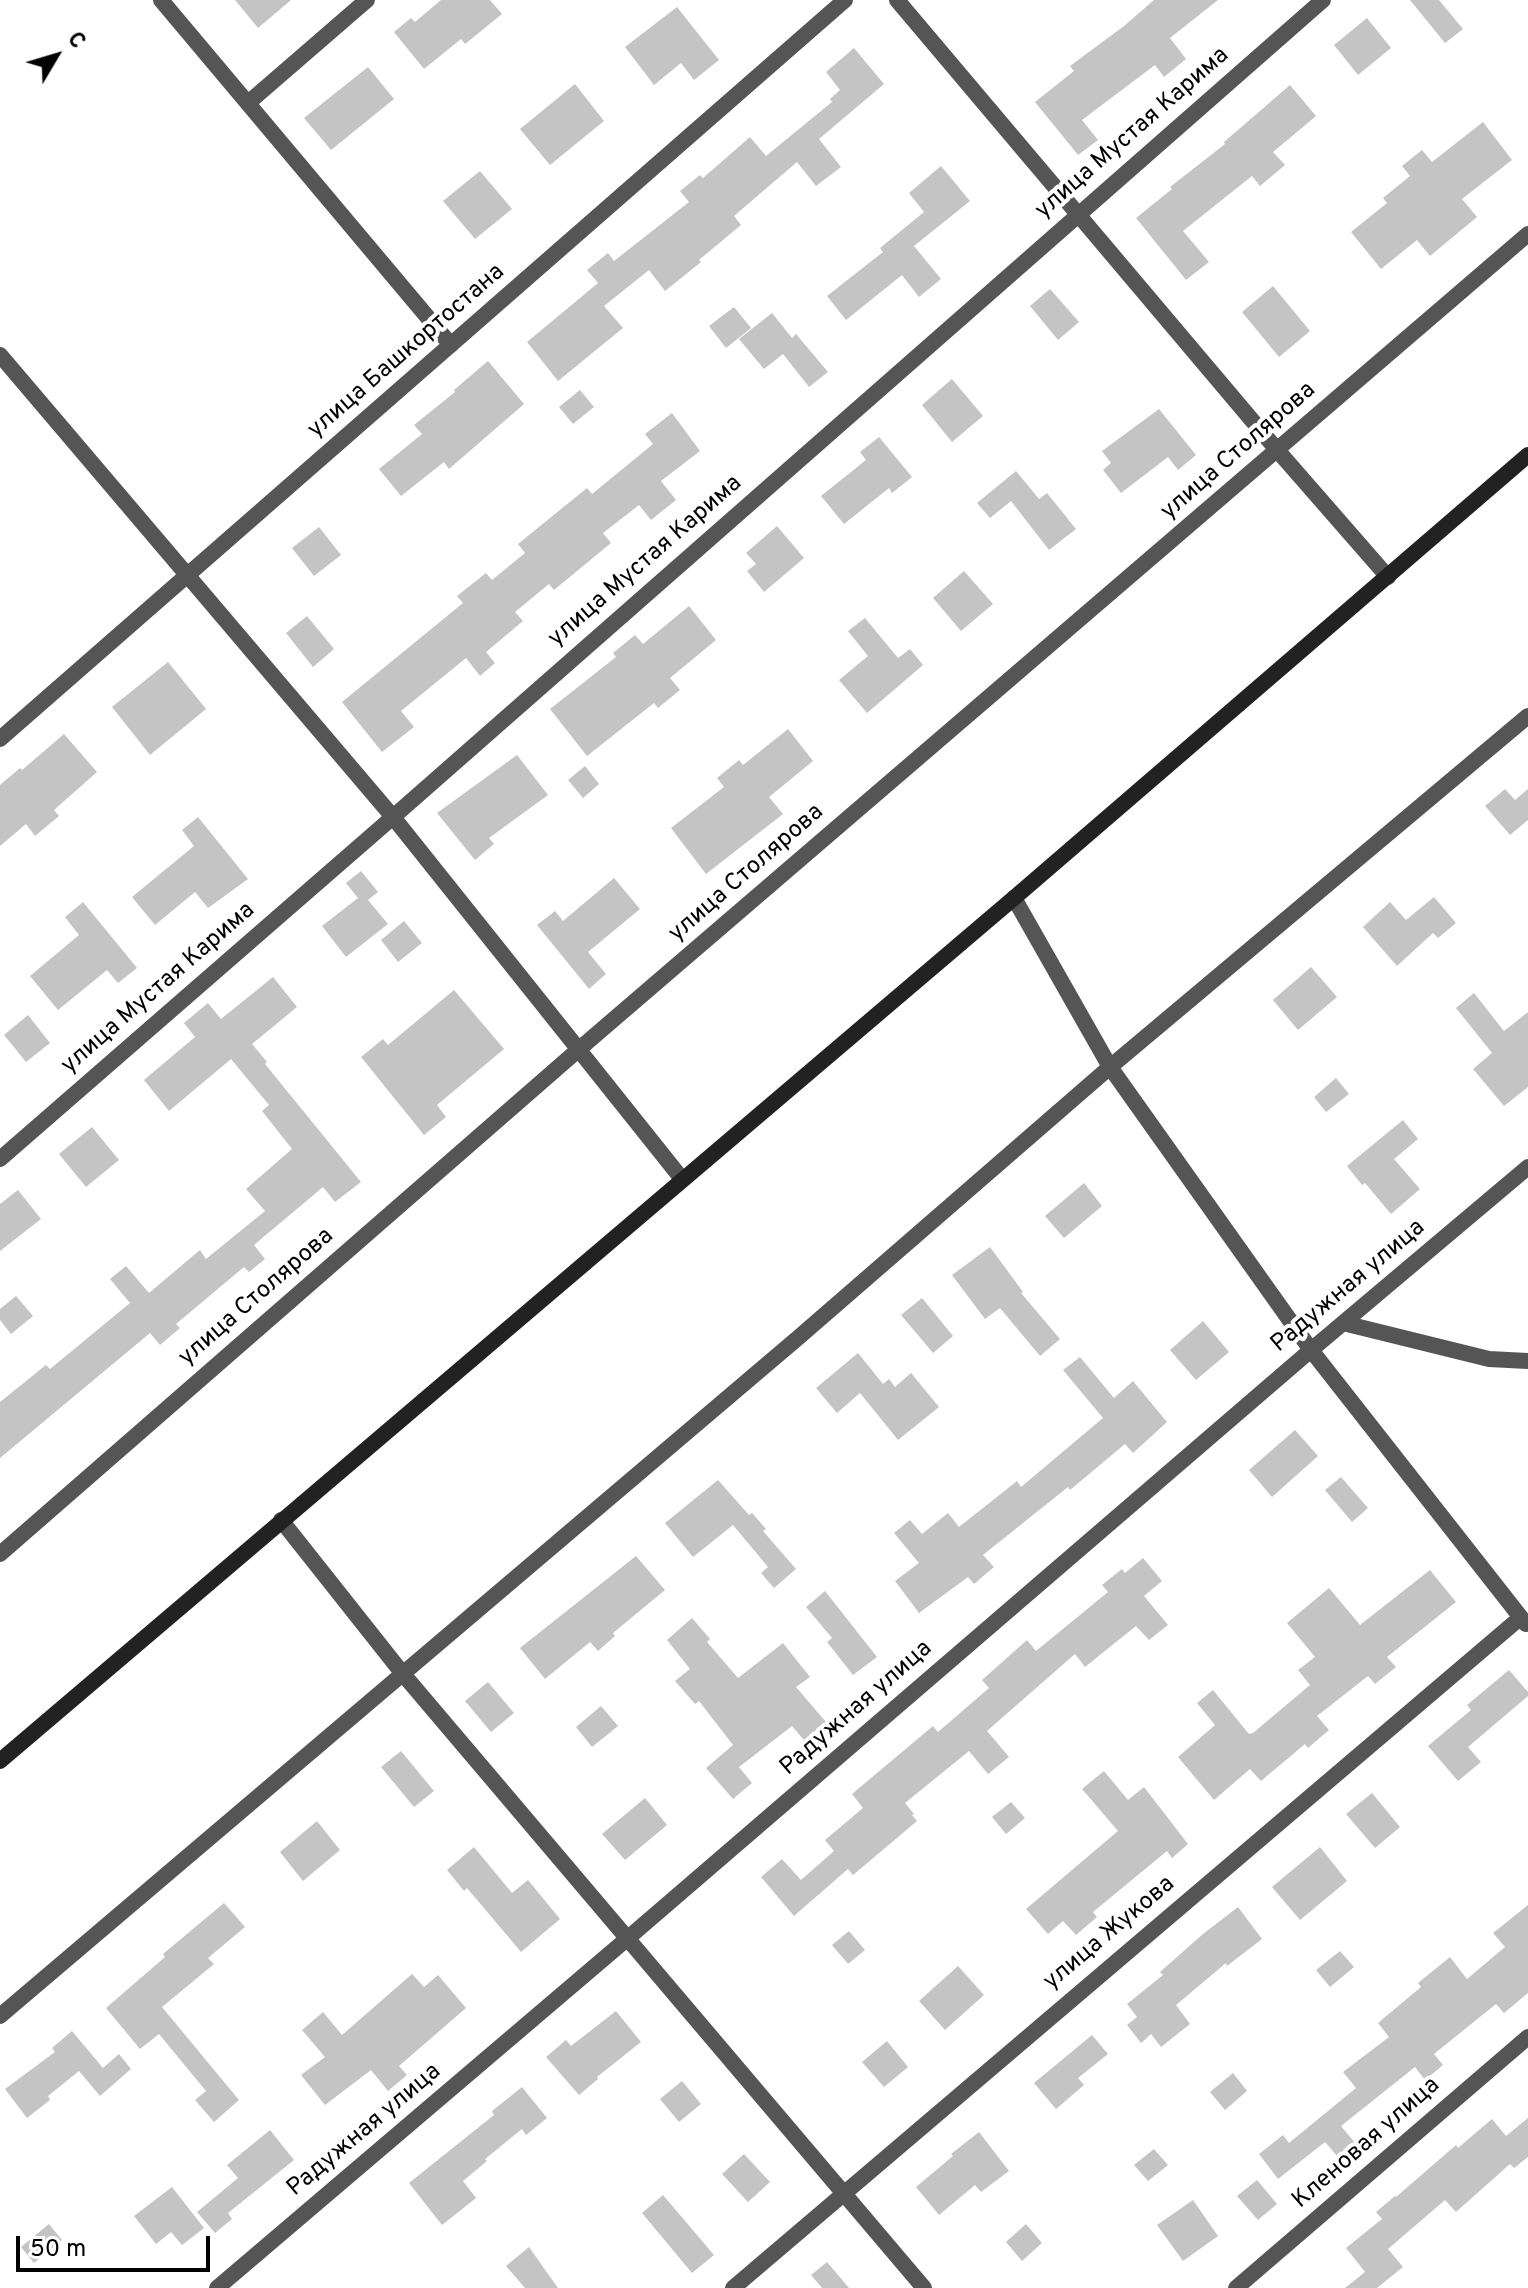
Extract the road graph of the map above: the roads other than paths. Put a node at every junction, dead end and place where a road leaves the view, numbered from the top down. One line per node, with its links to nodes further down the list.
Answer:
1 (161, 0): 6 (street)
2 (367, 0): 6 (street)
3 (845, 0): 9 (street, улица Башкортостана)
4 (897, 0): 7 (street)
5 (1323, 0): 7 (street, улица Мустая Карима)
6 (248, 103): 9 (street)
7 (1078, 213): 11 (street); 17 (street, улица Мустая Карима)
8 (1528, 234): 11 (street, улица Столярова)
9 (451, 345): 13 (street, улица Башкортостана)
10 (0, 355): 13 (street)
11 (1278, 451): 14 (street); 19 (street, улица Столярова)
12 (1528, 455): 14 (main road)
13 (188, 576): 16 (street, улица Башкортостана); 17 (street)
14 (1388, 577): 18 (main road)
15 (1528, 716): 20 (street)
16 (0, 739)
17 (393, 817): 19 (street); 21 (street, улица Мустая Карима)
18 (1014, 898): 20 (street); 23 (main road)
19 (578, 1050): 23 (street); 28 (street, улица Столярова)
20 (1110, 1067): 25 (street); 30 (street)
21 (0, 1159)
22 (1528, 1167): 24 (street, Радужная улица)
23 (682, 1179): 27 (main road)
24 (1343, 1323): 25 (street, Радужная улица); 26 (street)
25 (1311, 1350): 29 (street); 32 (street, Радужная улица)
26 (1528, 1361)
27 (281, 1520): 30 (street); 31 (main road)
28 (0, 1554)
29 (1524, 1622): 35 (street, улица Жукова)
30 (403, 1674): 32 (street); 33 (street)
31 (0, 1761)
32 (628, 1938): 35 (street); 36 (street, Радужная улица)
33 (0, 2016)
34 (1528, 2037): 39 (street, Кленовая улица)
35 (844, 2192): 37 (street, улица Жукова); 38 (street)
36 (217, 2288)
37 (733, 2288)
38 (924, 2288)
39 (1236, 2288)

